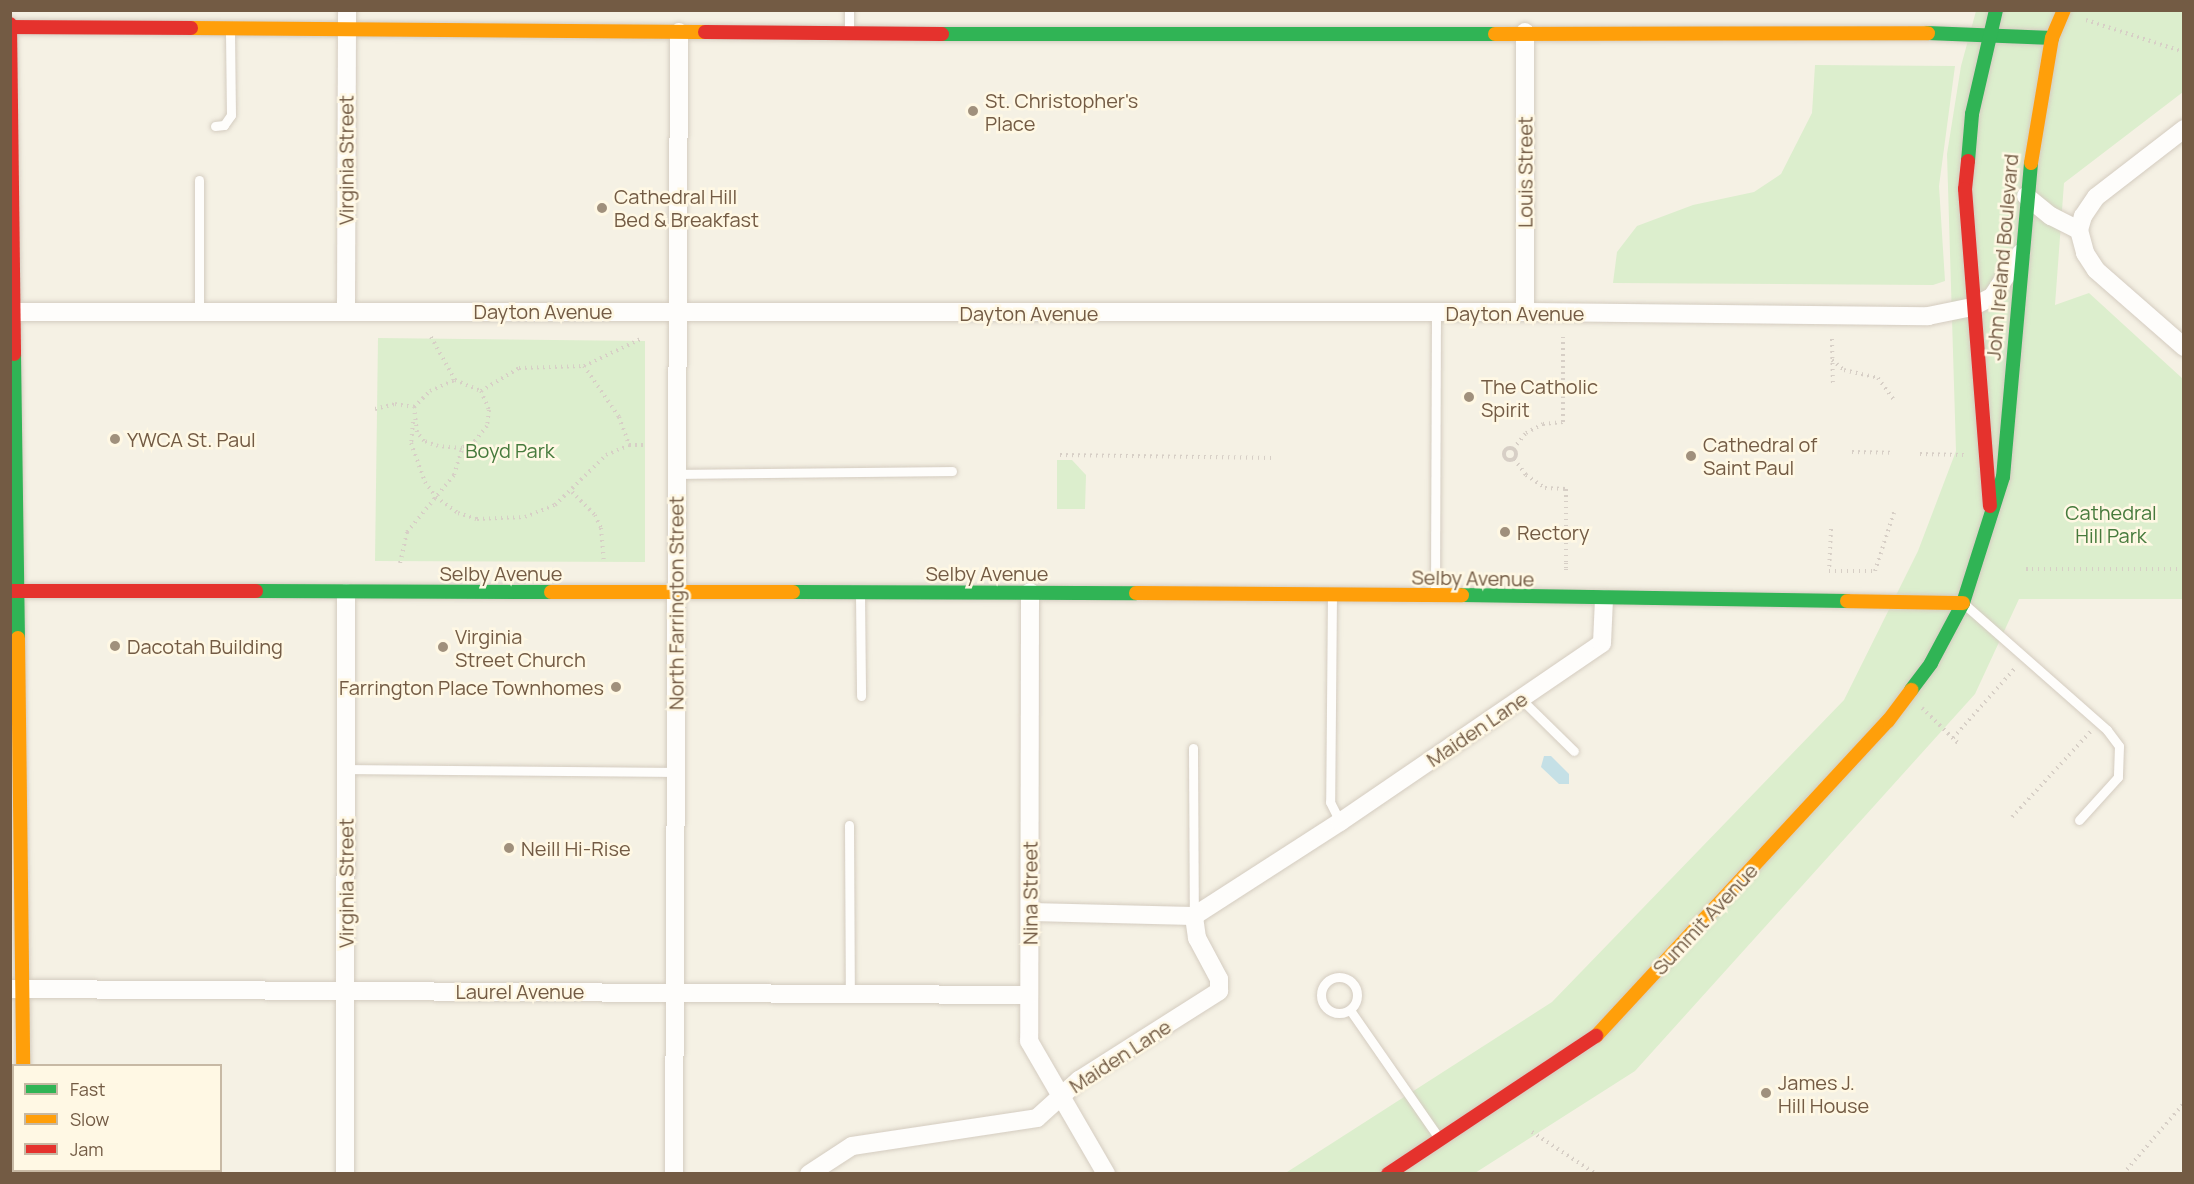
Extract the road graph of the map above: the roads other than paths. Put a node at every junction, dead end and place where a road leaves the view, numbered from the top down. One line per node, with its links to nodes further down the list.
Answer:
1 (346, 10): 7 (street, Virginia Street)
2 (849, 10): 9 (lane)
3 (1996, 10): 11 (street, John Ireland Boulevard)
4 (2064, 10): 12 (street, John Ireland Boulevard)
5 (11, 26): 6 (street); 13 (street)
6 (230, 30): 7 (street); 14 (lane)
7 (346, 30): 8 (street); 21 (street, Virginia Street)
8 (679, 32): 9 (street); 23 (street, North Farrington Street)
9 (849, 32): 10 (street)
10 (1525, 32): 11 (street); 25 (street, Louis Street)
11 (1989, 33): 12 (street); 20 (street, John Ireland Boulevard)
12 (2052, 38): 17 (street, John Ireland Boulevard)
13 (11, 113): 24 (street)
14 (215, 126)
15 (2184, 129): 18 (street)
16 (199, 180): 22 (lane)
17 (2026, 196): 18 (street); 19 (street, John Ireland Boulevard)
18 (2079, 230): 27 (street)
19 (2021, 253): 20 (street, Dayton Avenue); 31 (street, John Ireland Boulevard)
20 (1972, 307): 25 (street, Dayton Avenue); 31 (street, John Ireland Boulevard)
21 (346, 310): 22 (street, Dayton Avenue); 23 (street, Dayton Avenue)
22 (199, 311): 24 (street, Dayton Avenue)
23 (675, 311): 26 (street, Dayton Avenue); 30 (street, North Farrington Street)
24 (12, 312): 28 (street)
25 (1525, 312): 26 (street, Dayton Avenue)
26 (1436, 313): 38 (lane)
27 (2184, 347)
28 (13, 455): 32 (street)
29 (952, 471): 30 (lane)
30 (676, 474): 33 (street, North Farrington Street)
31 (1990, 509): 40 (street, John Ireland Boulevard)
32 (14, 591): 36 (street, Selby Avenue); 52 (street)
33 (676, 592): 34 (street, Selby Avenue); 36 (street, Selby Avenue); 46 (street, North Farrington Street)
34 (860, 592): 35 (street, Selby Avenue); 41 (lane)
35 (1030, 592): 37 (street, Selby Avenue); 50 (street, Nina Street)
36 (346, 593): 45 (street, Virginia Street)
37 (1332, 593): 38 (street, Selby Avenue); 48 (lane)
38 (1435, 597): 39 (street, Selby Avenue)
39 (1604, 599): 40 (street, Selby Avenue); 42 (street, Maiden Lane)
40 (1963, 603): 47 (lane); 60 (street, Summit Avenue)
41 (861, 696)
42 (1521, 699): 44 (lane); 48 (street, Maiden Lane)
43 (1193, 748): 51 (lane)
44 (1574, 751)
45 (345, 769): 46 (lane); 53 (street, Virginia Street)
46 (674, 772): 54 (street, North Farrington Street)
47 (2079, 820)
48 (1340, 822): 51 (street, Maiden Lane)
49 (849, 825): 55 (lane)
50 (1030, 912): 51 (street); 56 (street, Nina Street)
51 (1194, 916): 59 (street, Maiden Lane)
52 (16, 989): 53 (street, Laurel Avenue); 58 (street)
53 (346, 990): 54 (street, Laurel Avenue); 61 (street, Virginia Street)
54 (674, 991): 55 (street, Laurel Avenue); 62 (street, North Farrington Street)
55 (850, 993): 56 (street, Laurel Avenue)
56 (1029, 995): 59 (street, Nina Street)
57 (1350, 1010): 57 (lane); 60 (lane)
58 (23, 1064)
59 (1060, 1096): 63 (street, Maiden Lane); 64 (street, Nina Street)
60 (1440, 1140): 65 (street, Summit Avenue)
61 (345, 1173)
62 (674, 1173)
63 (809, 1173)
64 (1106, 1173)
65 (1388, 1173)

